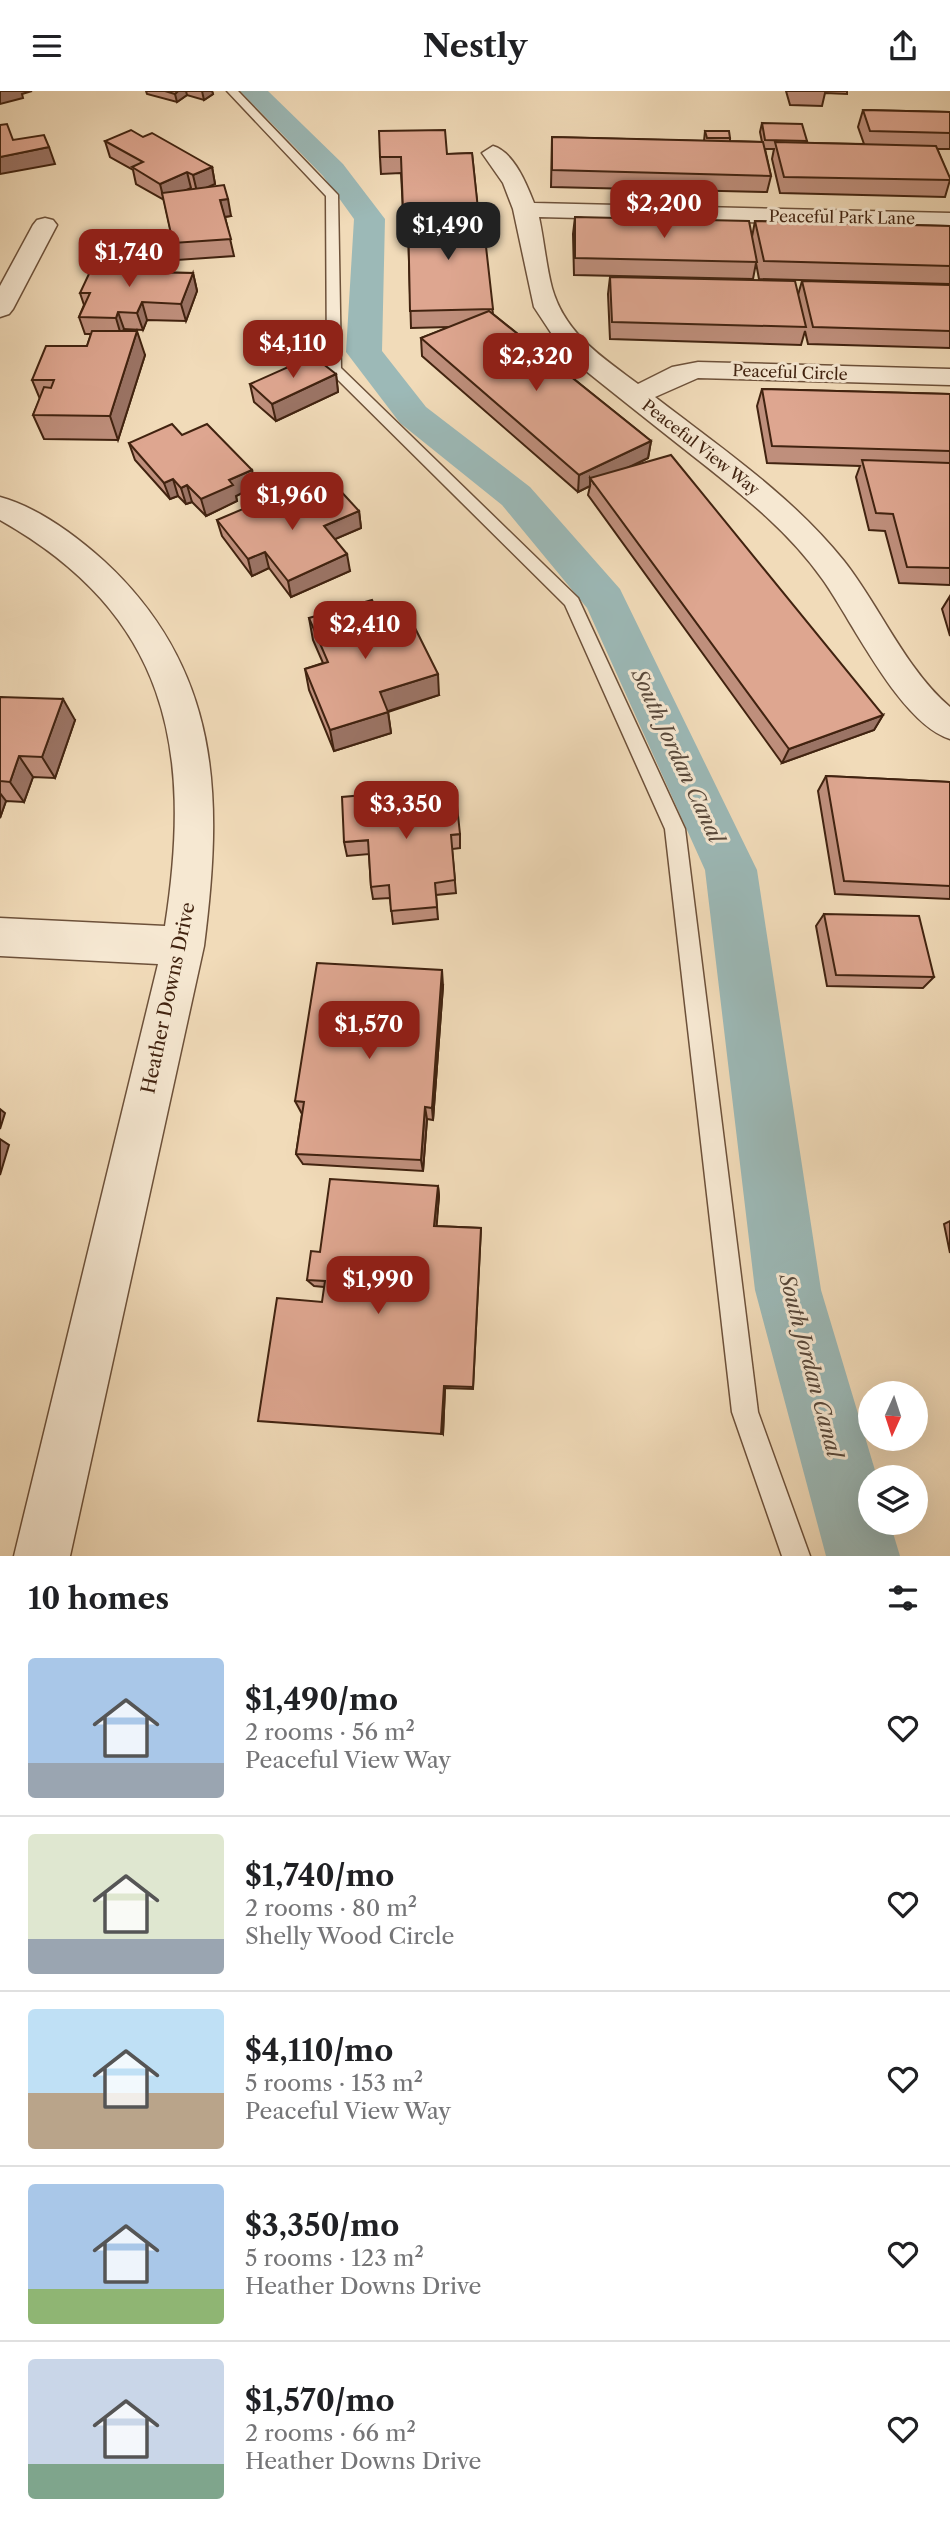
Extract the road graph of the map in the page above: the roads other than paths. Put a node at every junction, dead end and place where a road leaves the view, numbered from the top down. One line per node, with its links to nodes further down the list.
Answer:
1 (232, 91): 14 (lane)
2 (493, 153): 3 (street, Peaceful View Way)
3 (524, 210): 4 (street, Peaceful Park Lane); 8 (street, Peaceful View Way)
4 (950, 220)
5 (45, 225): 6 (street)
6 (0, 309)
7 (950, 377): 8 (street, Peaceful Circle)
8 (636, 396): 10 (street, Peaceful View Way)
9 (0, 507): 12 (street, Heather Downs Drive)
10 (950, 725)
11 (0, 937): 12 (street)
12 (183, 946): 13 (street, Heather Downs Drive)
13 (42, 1556)
14 (796, 1556)

